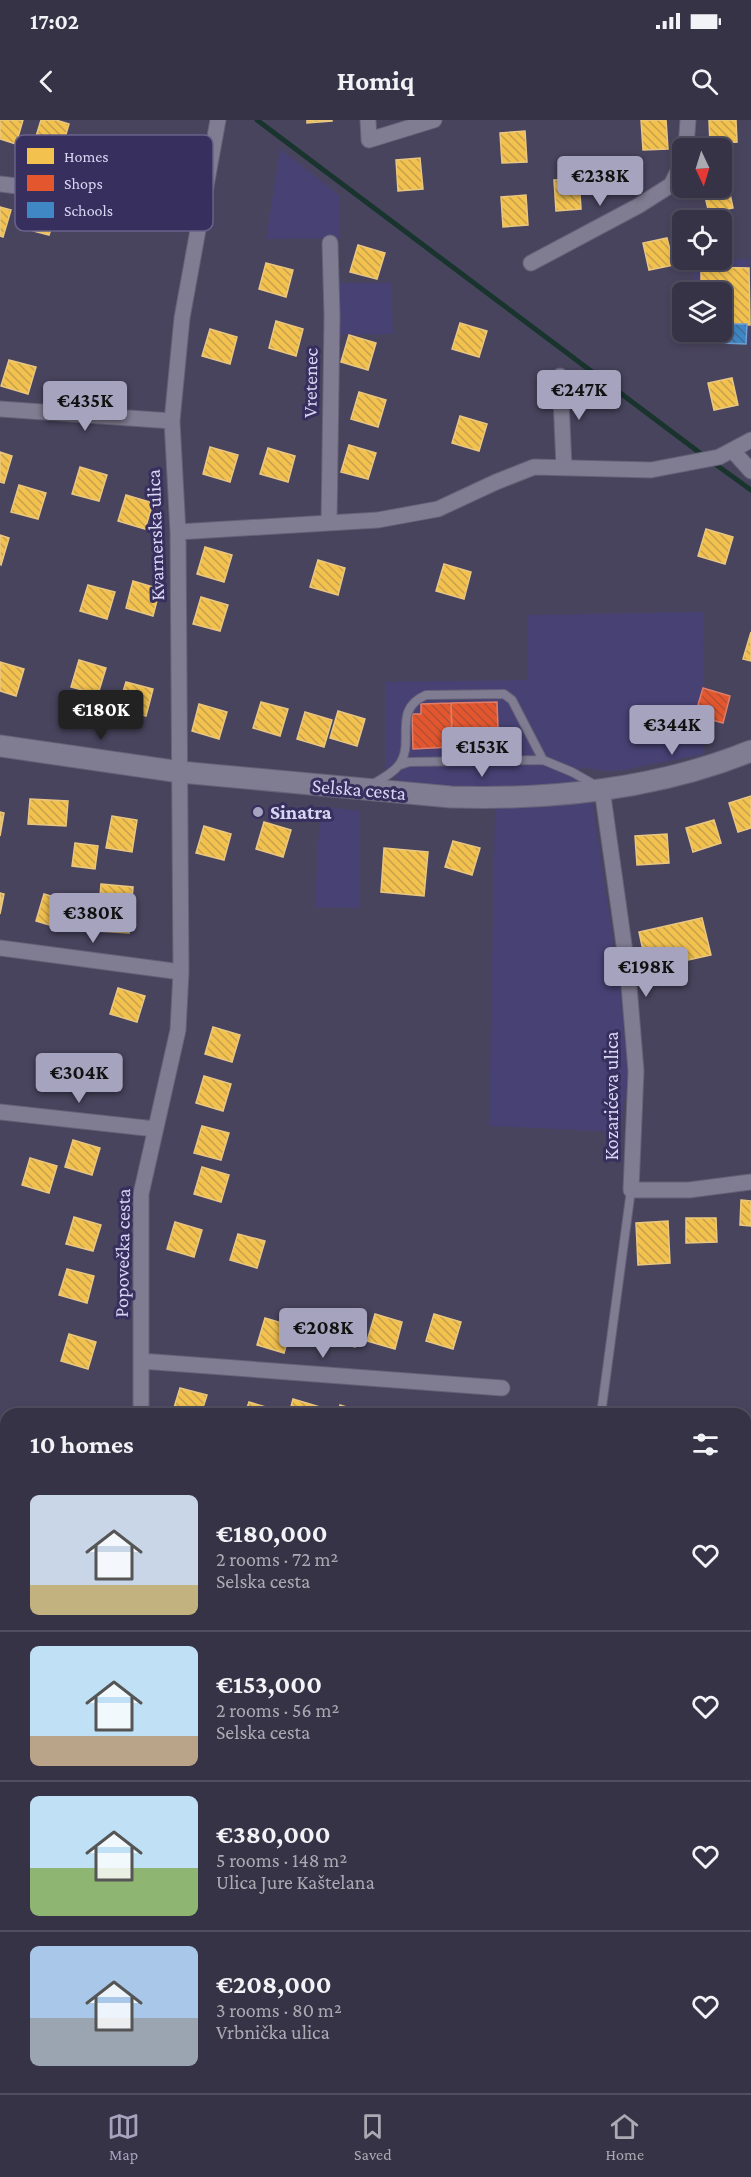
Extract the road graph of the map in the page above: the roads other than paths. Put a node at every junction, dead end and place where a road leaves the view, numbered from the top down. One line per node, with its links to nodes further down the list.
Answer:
1 (218, 120): 6 (street, Kvarnerska ulica)
2 (368, 120): 3 (street)
3 (434, 120)
4 (688, 120): 5 (street)
5 (687, 138)
6 (213, 148)
7 (672, 183): 12 (street)
8 (0, 184): 9 (street)
9 (15, 186)
10 (198, 231): 15 (street, Kvarnerska ulica)
11 (330, 243): 20 (street, Vretenec)
12 (531, 263)
13 (560, 376): 18 (street)
14 (0, 409): 15 (street)
15 (172, 421): 21 (street, Kvarnerska ulica)
16 (751, 440): 17 (street)
17 (726, 453): 18 (street); 19 (street)
18 (564, 467): 20 (street)
19 (751, 471)
20 (329, 523): 21 (street)
21 (178, 532): 26 (street, Kvarnerska ulica)
22 (0, 746): 26 (main road, Selska cesta)
23 (751, 751): 28 (main road, Selska cesta)
24 (543, 760): 25 (lane); 25 (lane); 28 (lane)
25 (399, 765): 27 (lane)
26 (180, 772): 27 (main road, Selska cesta); 30 (street, Popovečka cesta)
27 (363, 789): 28 (main road, Selska cesta)
28 (602, 789): 34 (street, Kozarićeva ulica)
29 (0, 948): 30 (street)
30 (181, 972): 32 (street, Popovečka cesta)
31 (0, 1112): 32 (street)
32 (155, 1129): 35 (street, Popovečka cesta)
33 (751, 1182): 34 (street)
34 (631, 1190): 38 (lane)
35 (141, 1360): 36 (street); 37 (street, Popovečka cesta)
36 (502, 1388)
37 (141, 1408)
38 (602, 1408)

